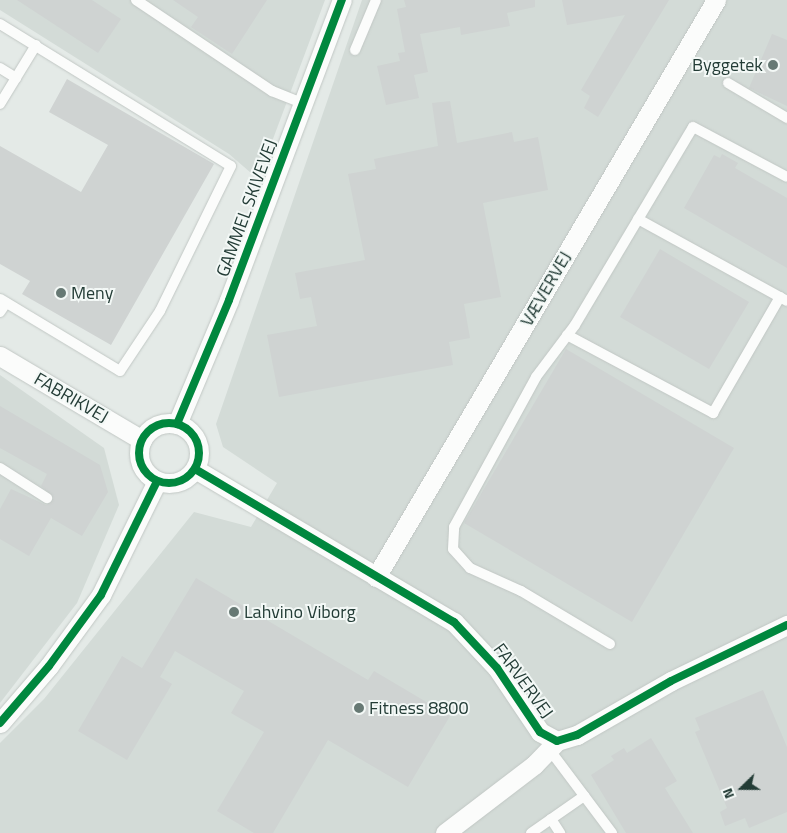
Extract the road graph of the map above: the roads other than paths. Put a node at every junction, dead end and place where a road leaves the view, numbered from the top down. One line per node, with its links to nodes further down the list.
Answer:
1 (136, 0): 11 (lane)
2 (342, 0): 11 (street, GAMMEL SKIVEVEJ)
3 (376, 0): 7 (lane)
4 (716, 0): 27 (street, VÆVERVEJ)
5 (0, 24): 6 (lane)
6 (36, 46): 9 (lane); 17 (lane)
7 (355, 50)
8 (0, 68): 9 (lane)
9 (16, 78): 12 (lane)
10 (728, 83): 13 (lane)
11 (302, 103): 21 (street, GAMMEL SKIVEVEJ)
12 (0, 104)
13 (787, 118)
14 (787, 177): 15 (lane)
15 (638, 219): 16 (lane); 19 (lane)
16 (784, 299): 19 (lane)
17 (3, 301): 18 (lane)
18 (0, 312)
19 (567, 335): 29 (lane)
20 (0, 356): 22 (street, FABRIKVEJ)
21 (177, 424): 22 (street); 24 (street)
22 (142, 440): 25 (street)
23 (0, 468): 26 (lane)
24 (195, 469): 25 (street); 27 (street, FARVERVEJ)
25 (157, 481): 30 (street)
26 (47, 498)
27 (376, 577): 31 (street, FARVERVEJ)
28 (787, 625): 31 (street, FARVERVEJ)
29 (610, 644)
30 (0, 723)
31 (553, 745): 32 (lane); 34 (street, FARVERVEJ)
32 (584, 796): 33 (lane); 37 (lane)
33 (550, 819): 35 (lane); 36 (lane)
34 (445, 833)
35 (531, 833)
36 (560, 833)
37 (612, 833)

